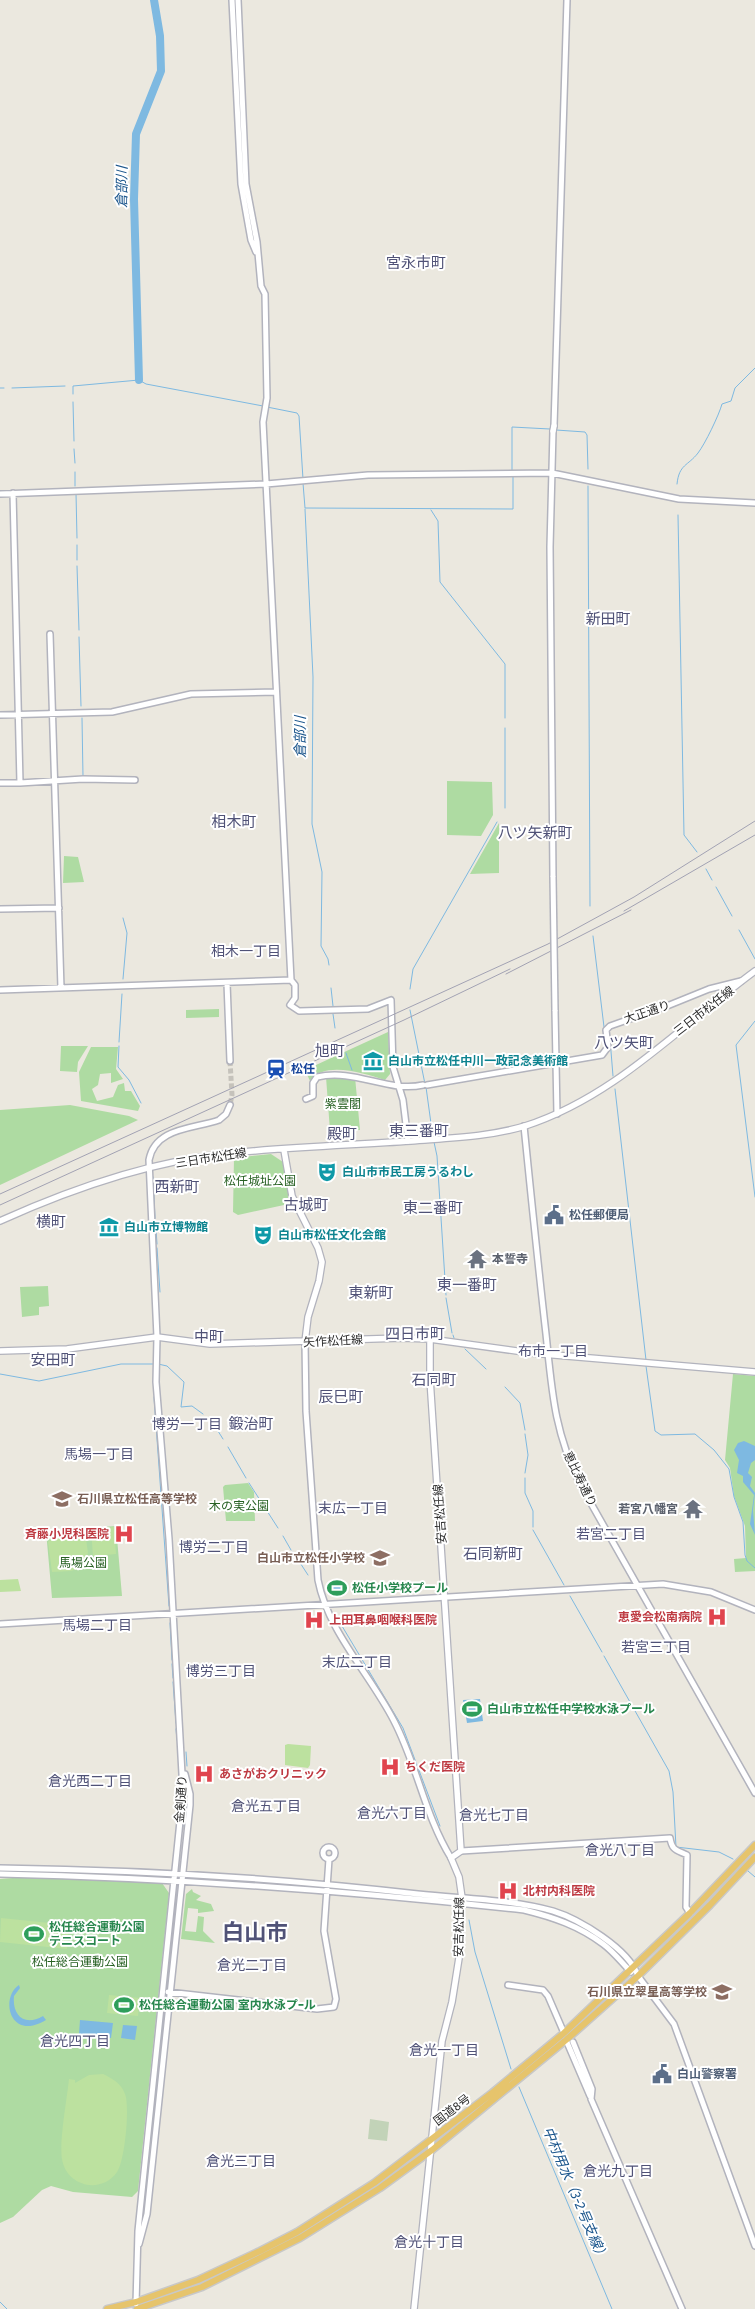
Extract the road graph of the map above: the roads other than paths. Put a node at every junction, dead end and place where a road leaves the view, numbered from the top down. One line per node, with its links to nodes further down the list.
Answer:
1 (232, 0): 4 (street)
2 (238, 0): 4 (street)
3 (567, 0): 5 (street)
4 (257, 255): 6 (street)
5 (552, 473): 6 (street); 9 (street); 28 (street, bridge)
6 (266, 484): 7 (street); 11 (street)
7 (13, 493): 8 (street); 14 (street)
8 (0, 494)
9 (755, 503)
10 (50, 634): 12 (street)
11 (276, 692): 12 (street); 22 (street)
12 (53, 714): 14 (street); 16 (street)
13 (0, 715): 14 (street)
14 (19, 715): 18 (street)
15 (135, 780): 16 (street)
16 (55, 781): 18 (street); 19 (street)
17 (0, 783): 18 (street)
18 (20, 783)
19 (59, 908): 20 (street); 25 (street)
20 (0, 909)
21 (755, 971): 23 (main road, 三日市松任線)
22 (292, 980): 24 (street); 29 (street)
23 (742, 980): 28 (street, 大正通り); 32 (main road, 三日市松任線)
24 (227, 983): 25 (street); 27 (street)
25 (61, 988): 26 (street)
26 (0, 990)
27 (230, 1061)
28 (556, 1063): 29 (street, 大正通り); 32 (street)
29 (398, 1086): 30 (street, 大正通り); 34 (street)
30 (306, 1099)
31 (230, 1105): 36 (street)
32 (557, 1114): 33 (main road, 三日市松任線)
33 (524, 1126): 34 (main road, 三日市松任線); 42 (street, 恵比寿通り)
34 (408, 1141): 35 (main road, 三日市松任線)
35 (284, 1150): 36 (main road, 三日市松任線); 40 (main road)
36 (149, 1168): 37 (main road, 三日市松任線); 38 (street)
37 (0, 1221)
38 (157, 1337): 40 (main road, 矢作松任線); 41 (main road, 矢作松任線); 48 (street)
39 (430, 1339): 40 (main road, 矢作松任線); 42 (main road, 矢作松任線); 45 (main road, 安吉松任線)
40 (305, 1342): 46 (street)
41 (0, 1351)
42 (548, 1355): 43 (main road, 矢作松任線); 44 (street, 恵比寿通り)
43 (755, 1372)
44 (638, 1585): 45 (street); 47 (street); 51 (street, 恵比寿通り)
45 (445, 1596): 46 (street); 53 (main road, 安吉松任線)
46 (325, 1605): 48 (street); 55 (street)
47 (755, 1610)
48 (173, 1614): 49 (street); 50 (street)
49 (0, 1624)
50 (183, 1769): 59 (street, 金剣通り); 60 (street, 金剣通り)
51 (755, 1793)
52 (755, 1845): 63 (highway, 国道8号)
53 (461, 1851): 55 (main road); 63 (street)
54 (755, 1857): 65 (highway, 国道8号)
55 (451, 1858): 62 (main road, 安吉松任線)
56 (329, 1859): 61 (street)
57 (0, 1868): 59 (street)
58 (0, 1874): 59 (street)
59 (175, 1878): 60 (street); 67 (street, 金剣通り)
60 (183, 1878): 61 (street); 68 (street, 金剣通り)
61 (326, 1888): 62 (street); 68 (street)
62 (462, 1901): 64 (street); 71 (main road, 安吉松任線)
63 (690, 1913): 64 (highway, 国道8号)
64 (632, 1969): 65 (street); 69 (highway, 国道8号)
65 (638, 1976): 70 (highway, 国道8号); 73 (street)
66 (508, 1985): 69 (street)
67 (163, 1991): 68 (street); 74 (street, 金剣通り)
68 (170, 1992): 74 (street, 金剣通り)
69 (564, 2033): 71 (highway, 国道8号)
70 (570, 2041): 72 (highway, 国道8号); 78 (street)
71 (433, 2138): 72 (main road, 安吉松任線); 75 (highway, 国道8号)
72 (432, 2150): 75 (highway, 国道8号); 77 (main road, 安吉松任線)
73 (755, 2246)
74 (138, 2247): 75 (street)
75 (137, 2307): 76 (highway, 国道8号)
76 (107, 2309)
77 (414, 2309)
78 (682, 2309)

